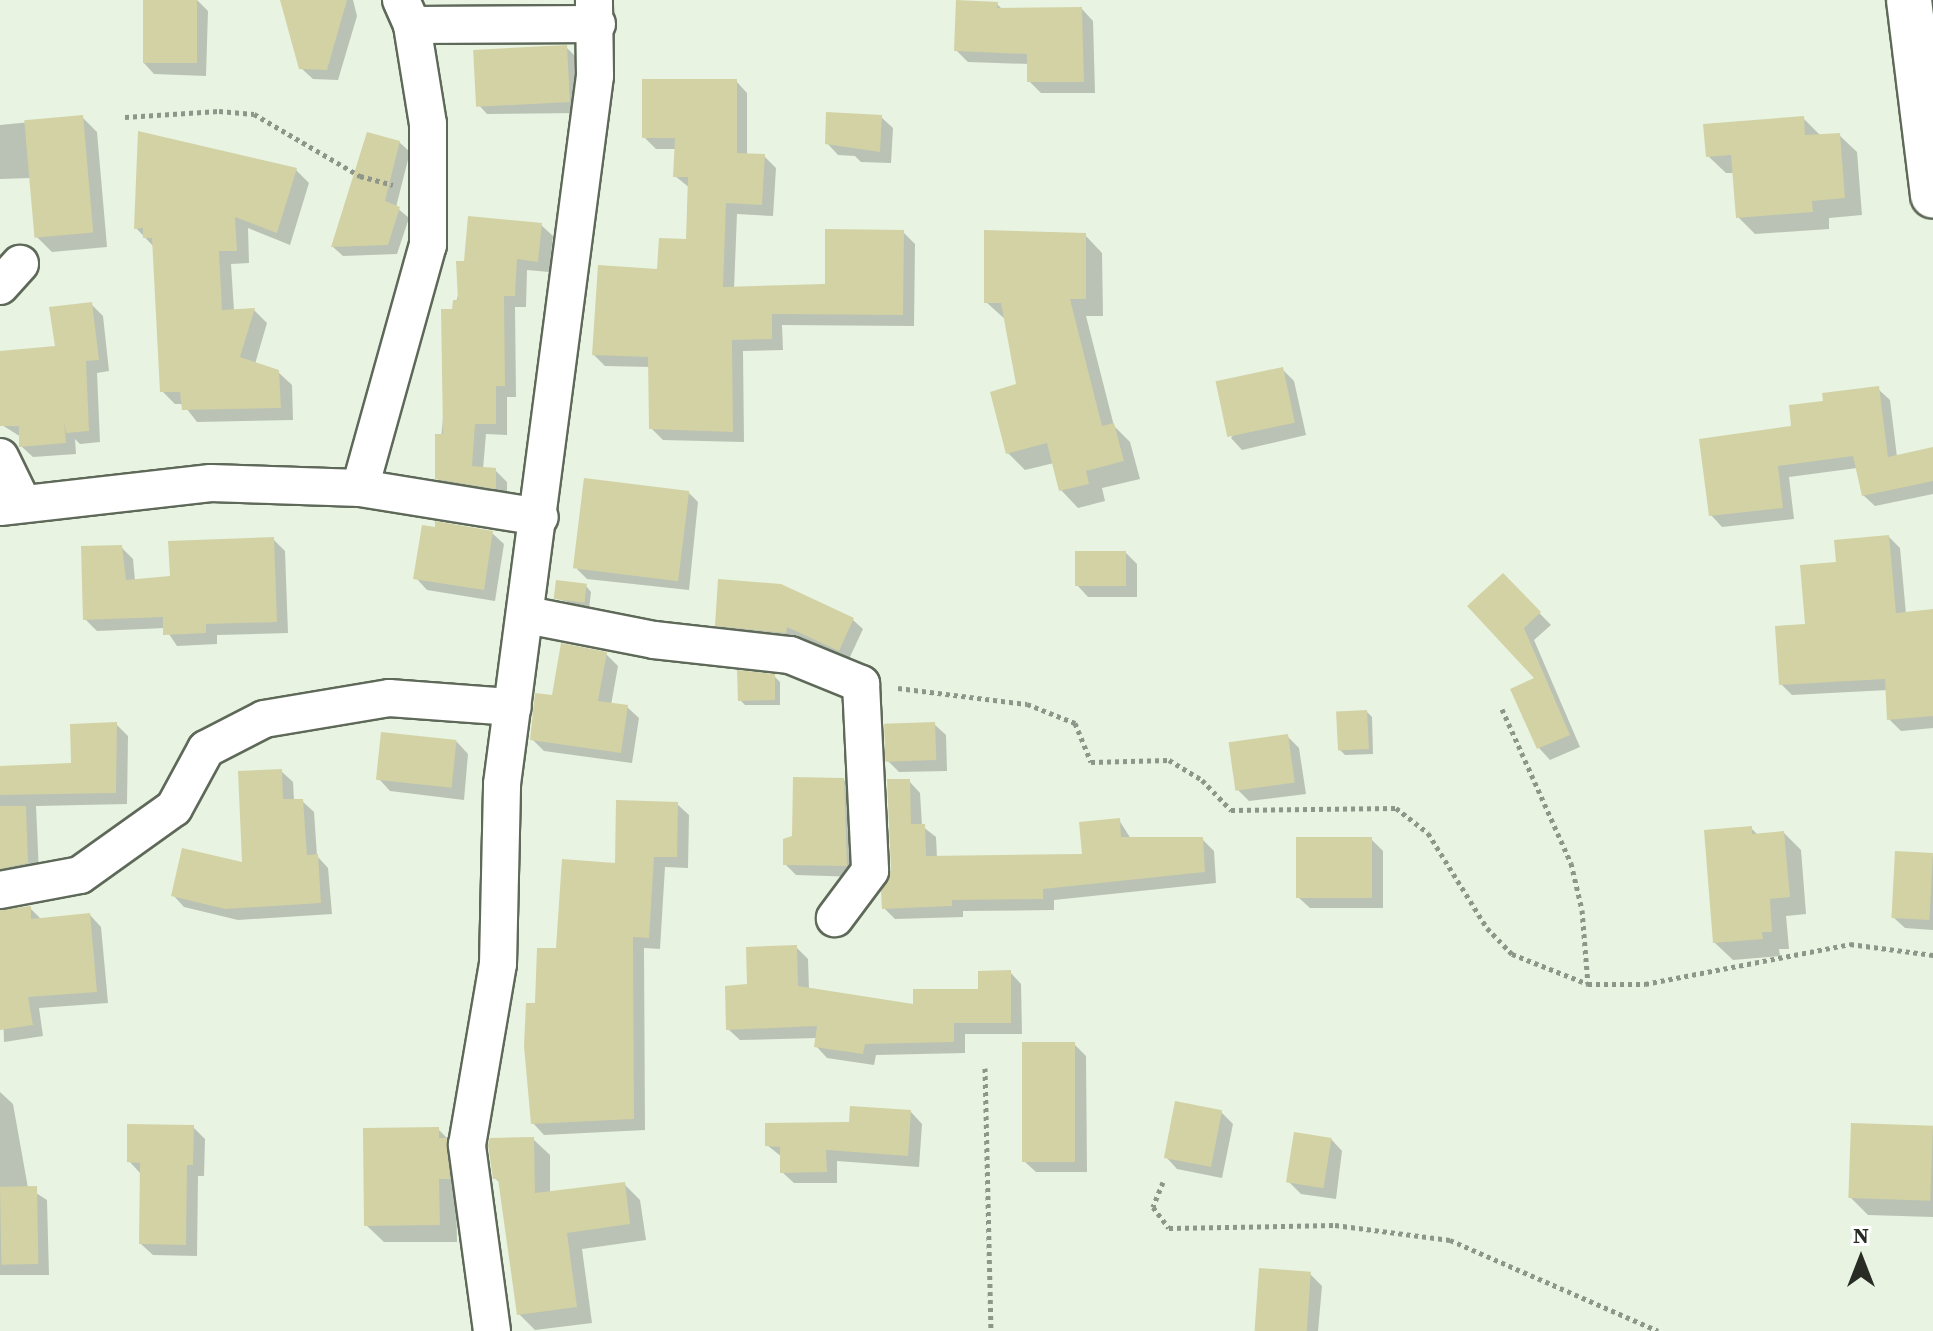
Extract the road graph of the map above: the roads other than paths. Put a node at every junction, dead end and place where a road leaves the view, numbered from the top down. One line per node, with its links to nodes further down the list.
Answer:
1 (1909, 0): 4 (main road)
2 (595, 12): 3 (street); 8 (street)
3 (406, 13): 6 (street)
4 (1933, 196)
5 (0, 457): 7 (street)
6 (360, 488): 7 (street); 8 (street)
7 (11, 504)
8 (540, 517): 9 (street)
9 (527, 615): 10 (street); 12 (street)
10 (513, 707): 11 (street); 13 (street)
11 (0, 890)
12 (835, 918)
13 (492, 1331)

